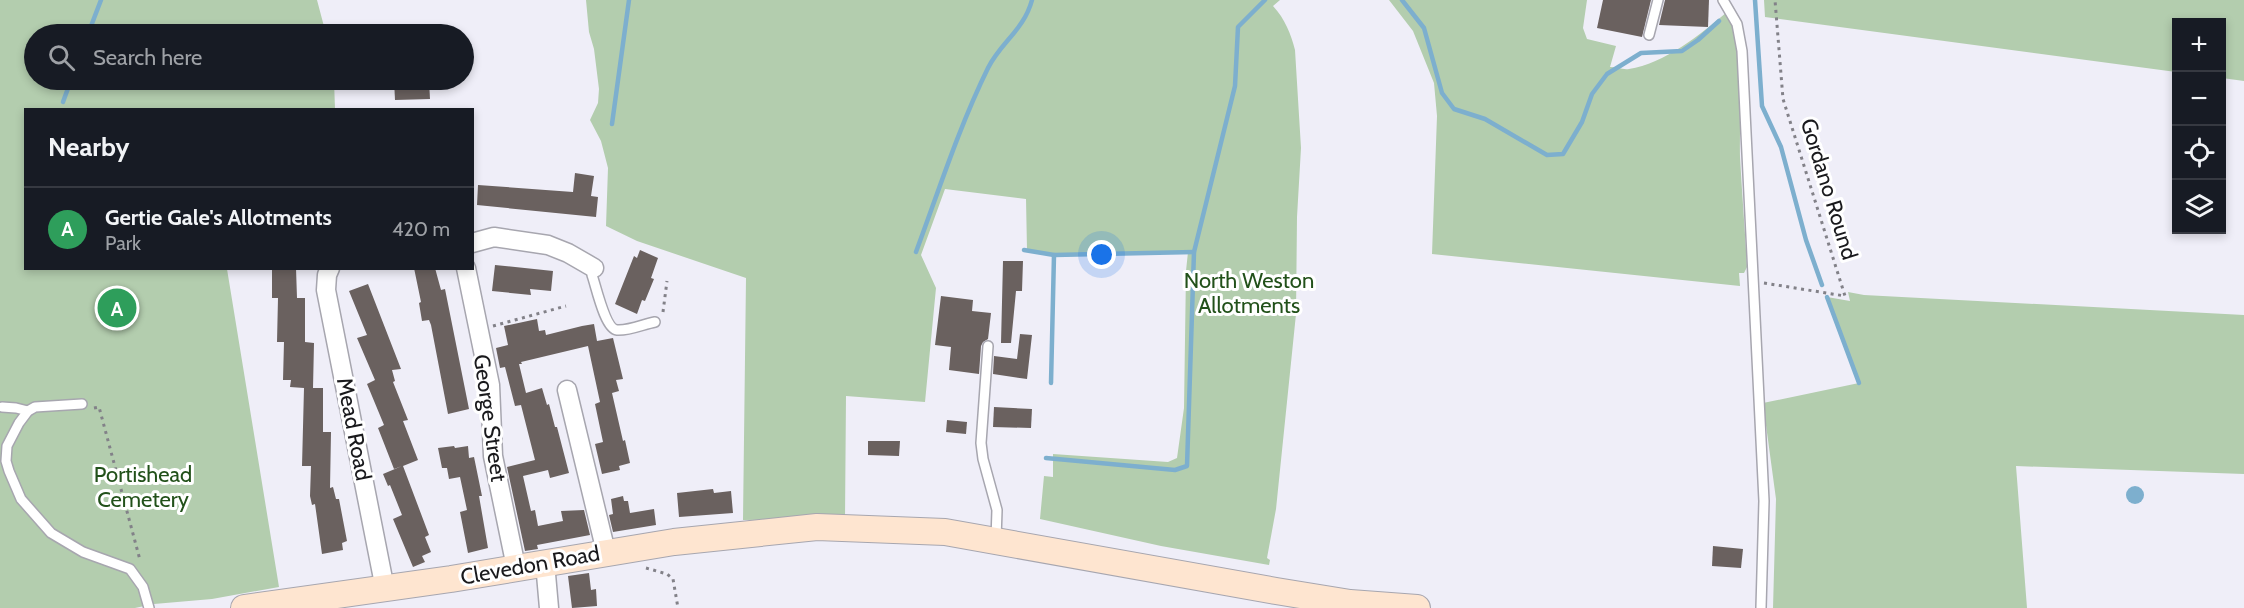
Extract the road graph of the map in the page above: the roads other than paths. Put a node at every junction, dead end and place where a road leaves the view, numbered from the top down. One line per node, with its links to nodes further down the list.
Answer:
1 (1658, 0): 3 (lane)
2 (1723, 0): 24 (lane)
3 (1649, 34)
4 (474, 242): 5 (street)
5 (596, 266): 8 (lane)
6 (329, 270): 18 (street, Mead Road)
7 (466, 270): 17 (street, George Street)
8 (656, 322)
9 (988, 346): 14 (lane)
10 (566, 388): 15 (street)
11 (82, 404): 13 (lane)
12 (2, 407): 13 (lane)
13 (28, 411): 21 (lane)
14 (996, 540): 15 (main road, Clevedon Road); 19 (main road, Clevedon Road)
15 (618, 550): 16 (main road, Clevedon Road)
16 (544, 563): 17 (main road, Clevedon Road); 22 (street)
17 (516, 567): 18 (main road, Clevedon Road)
18 (385, 589): 20 (main road, Clevedon Road)
19 (1350, 605): 23 (main road, Clevedon Road)
20 (256, 607)
21 (149, 608)
22 (549, 608)
23 (1417, 608)
24 (1761, 608)

